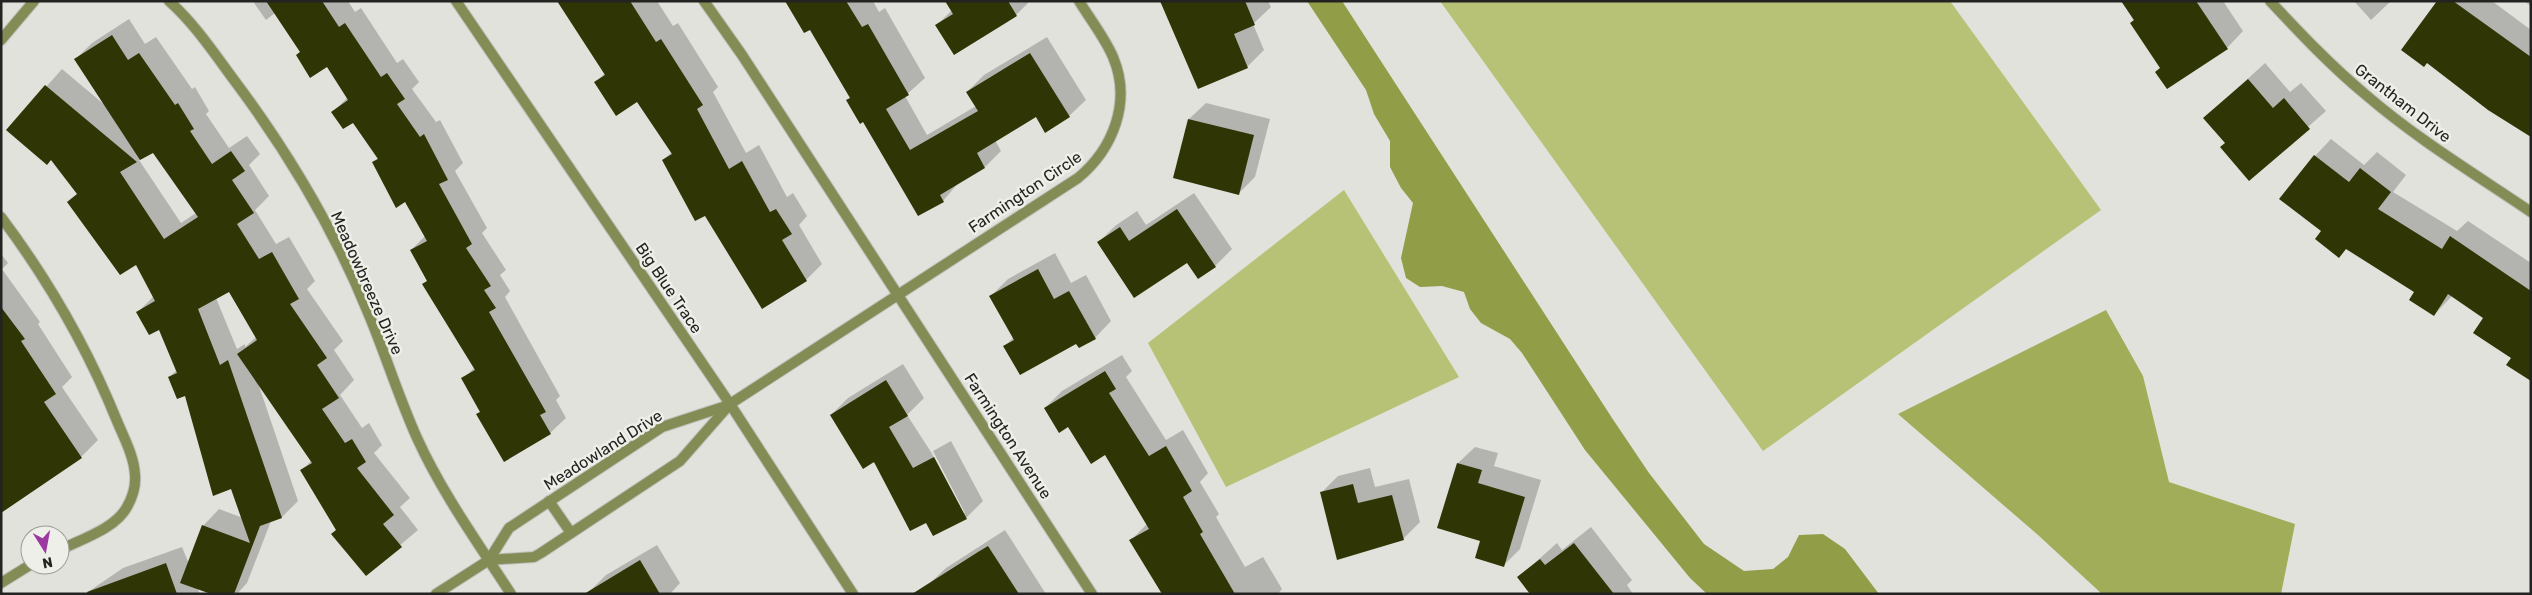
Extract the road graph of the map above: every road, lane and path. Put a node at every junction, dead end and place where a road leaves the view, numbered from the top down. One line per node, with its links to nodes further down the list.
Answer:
1 (34, 1): 7 (street)
2 (169, 1): 15 (street, Meadowbreeze Drive)
3 (456, 1): 11 (street, Big Blue Trace)
4 (704, 1): 10 (street)
5 (1079, 1): 10 (street, Farmington Circle)
6 (2270, 1): 8 (street, Grantham Drive)
7 (1, 40)
8 (2531, 212)
9 (1, 217): 14 (street)
10 (899, 294): 11 (street, Farmington Circle); 21 (street, Farmington Avenue)
11 (730, 404): 12 (street, Meadowland Drive); 13 (street); 20 (street, Big Blue Trace)
12 (549, 501): 13 (street); 15 (street, Meadowland Drive)
13 (571, 533): 15 (street)
14 (70, 545)
15 (489, 560): 18 (street, Meadowland Drive); 19 (street, Meadowbreeze Drive)
16 (20, 571): 17 (street)
17 (1, 583)
18 (436, 594)
19 (511, 594)
20 (853, 594)
21 (1092, 594)

